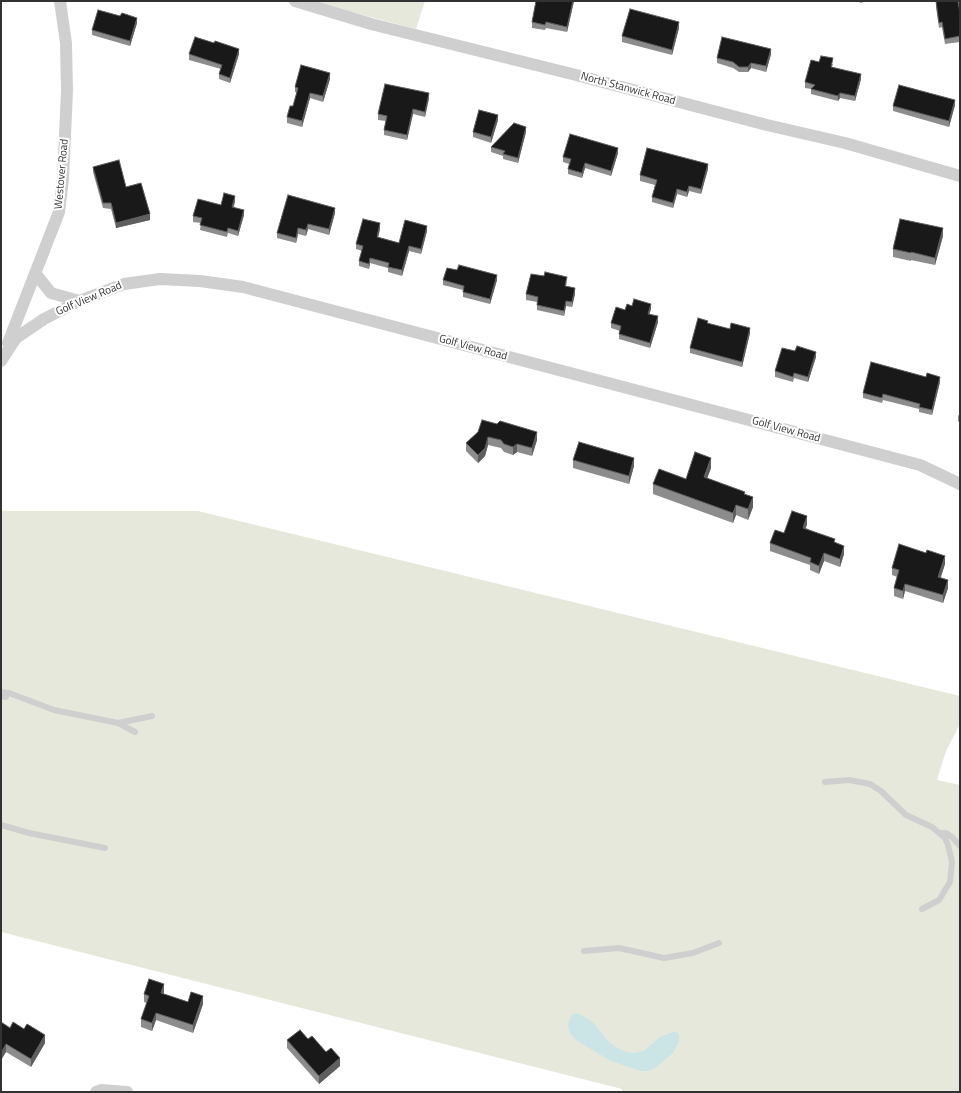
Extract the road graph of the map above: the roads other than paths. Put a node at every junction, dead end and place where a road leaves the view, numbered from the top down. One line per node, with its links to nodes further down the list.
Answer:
1 (60, 1): 4 (street, Westover Road)
2 (295, 1): 3 (street, North Stanwick Road)
3 (960, 176)
4 (36, 273): 5 (street); 6 (street, Westover Road)
5 (79, 301): 6 (street, Golf View Road); 7 (street, Golf View Road)
6 (1, 361)
7 (960, 484)
8 (1, 692): 10 (lane)
9 (152, 716): 10 (lane)
10 (118, 723): 11 (lane)
11 (135, 732)
12 (825, 782): 14 (lane)
13 (1, 825): 16 (lane)
14 (940, 833): 15 (lane); 17 (lane)
15 (960, 846)
16 (105, 848)
17 (922, 909)
18 (718, 942): 19 (lane)
19 (584, 951)
20 (96, 1092): 21 (street)
21 (127, 1092)

